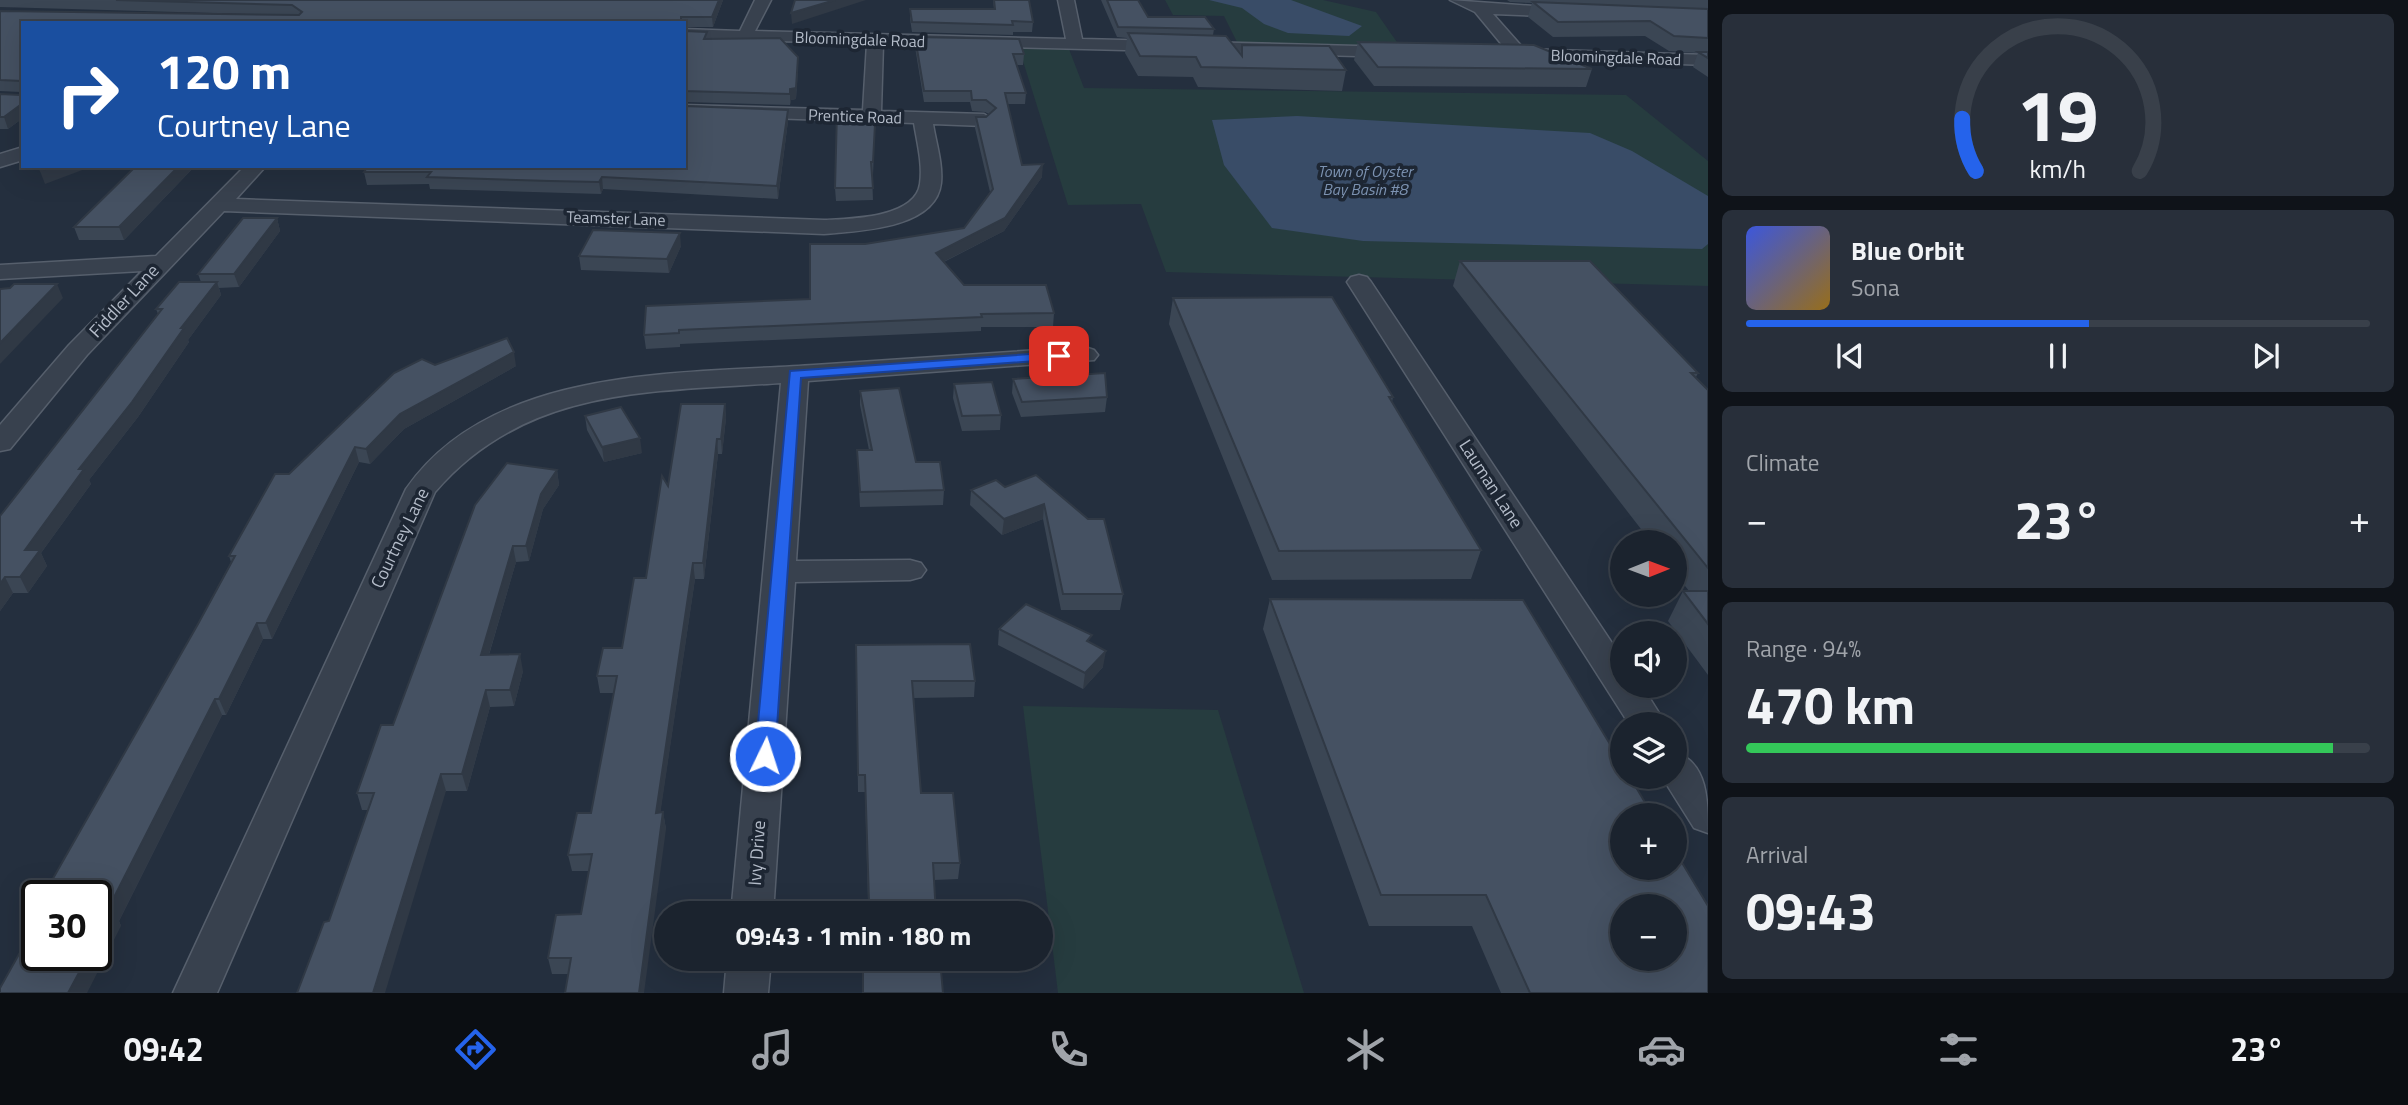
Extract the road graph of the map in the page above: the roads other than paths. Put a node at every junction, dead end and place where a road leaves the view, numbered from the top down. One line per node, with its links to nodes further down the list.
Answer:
1 (763, 0): 7 (street)
2 (1066, 0): 9 (street)
3 (1458, 0): 4 (street)
4 (1480, 9): 5 (street); 12 (street)
5 (1587, 12)
6 (686, 34): 7 (street, Bloomingdale Road)
7 (745, 36): 8 (street, Bloomingdale Road)
8 (875, 39): 9 (street, Bloomingdale Road); 15 (street)
9 (1075, 45): 10 (street, Bloomingdale Road)
10 (1408, 52)
11 (1491, 54): 12 (street, Bloomingdale Road)
12 (1519, 54): 13 (street, Bloomingdale Road)
13 (1708, 60)
14 (686, 110): 15 (street, Prentice Road)
15 (872, 116): 16 (street, Prentice Road)
16 (923, 118): 17 (street, Prentice Road); 21 (street, Teamster Lane)
17 (984, 120)
18 (21, 154): 19 (street)
19 (0, 161)
20 (254, 168): 21 (street, Fiddler Lane)
21 (218, 205): 22 (street, Fiddler Lane)
22 (160, 263): 23 (street); 27 (street, Fiddler Lane)
23 (0, 272)
24 (1359, 282): 30 (street, Lauman Lane)
25 (1085, 355): 26 (street, Courtney Lane)
26 (795, 374): 29 (street, Ivy Drive); 35 (street, Courtney Lane)
27 (5, 432)
28 (910, 570): 29 (street)
29 (779, 572): 33 (street, Ivy Drive)
30 (1610, 665)
31 (1687, 784): 32 (street)
32 (1708, 817)
33 (753, 901)
34 (748, 971): 36 (street)
35 (195, 993)
36 (746, 993)

